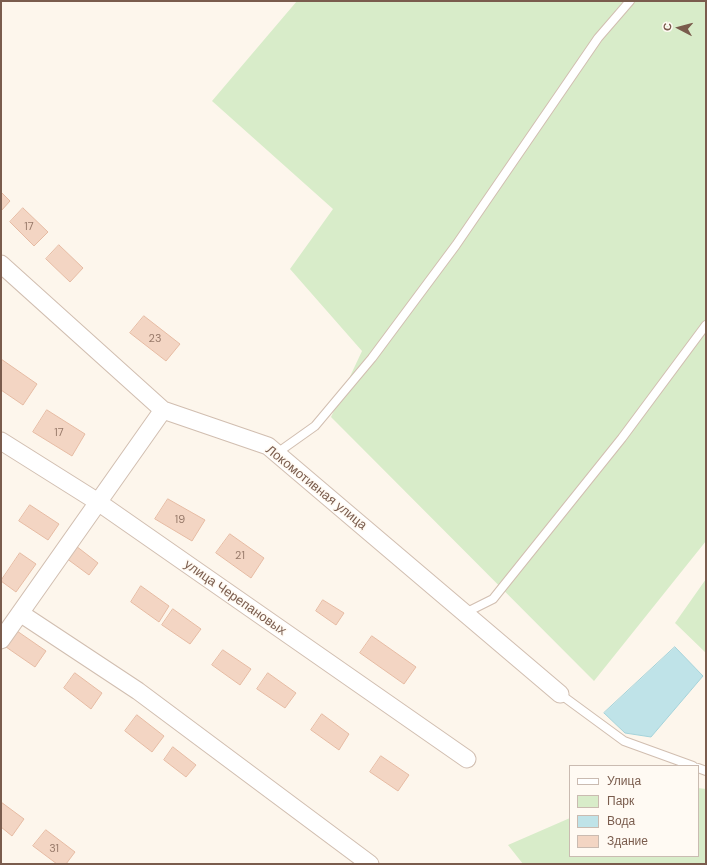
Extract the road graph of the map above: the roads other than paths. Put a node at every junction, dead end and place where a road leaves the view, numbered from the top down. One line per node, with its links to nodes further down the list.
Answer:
1 (630, 1): 6 (lane)
2 (1, 264): 4 (street, Локомотивная улица)
3 (706, 325): 9 (lane)
4 (163, 410): 6 (street, Локомотивная улица); 7 (street)
5 (1, 441): 7 (street, улица Черепановых)
6 (277, 453): 9 (street, Локомотивная улица)
7 (98, 502): 8 (street); 12 (street, улица Черепановых)
8 (20, 613): 10 (street); 14 (street)
9 (465, 613): 11 (street, Локомотивная улица)
10 (1, 640)
11 (560, 694): 13 (lane)
12 (467, 759)
13 (690, 765)
14 (370, 864)

